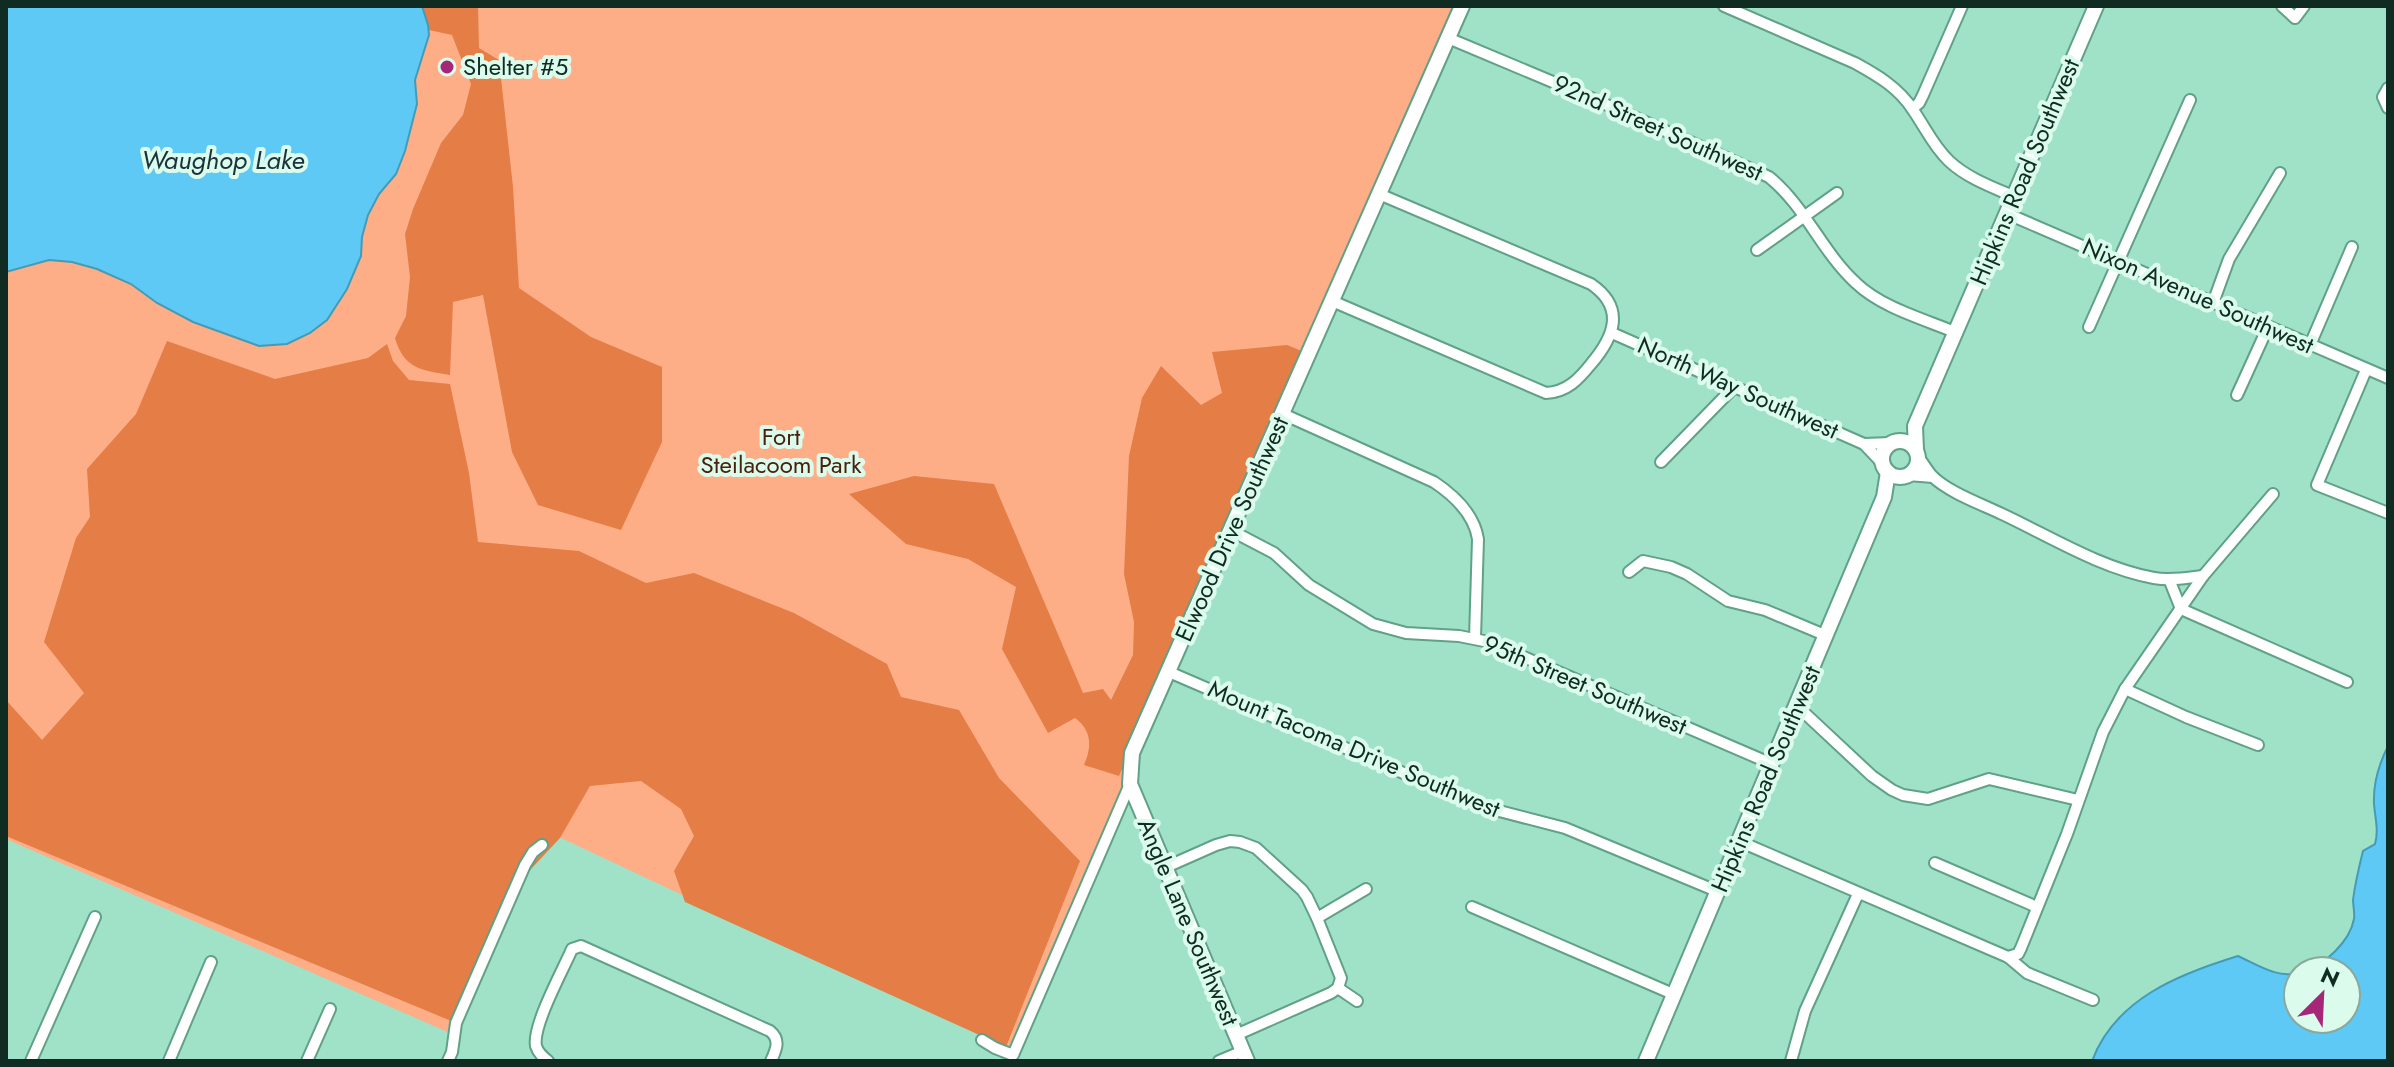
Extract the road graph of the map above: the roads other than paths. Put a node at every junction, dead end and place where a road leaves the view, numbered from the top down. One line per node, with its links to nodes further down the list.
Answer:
1 (1462, 6): 7 (street, Elwood Drive Southwest)
2 (1724, 6): 10 (street)
3 (1962, 6): 10 (street)
4 (2096, 6): 15 (street, Hipkins Road Southwest)
5 (2282, 6): 6 (street)
6 (2304, 6)
7 (1448, 38): 14 (street, Elwood Drive Southwest); 17 (street, 92nd Street Southwest)
8 (2388, 88): 11 (street)
9 (2190, 100): 20 (street)
10 (1913, 108): 15 (street)
11 (2388, 108)
12 (2280, 173): 22 (street)
13 (1837, 193): 17 (street)
14 (1379, 194): 21 (street, Elwood Drive Southwest); 25 (street, North Way Southwest)
15 (2015, 197): 16 (street, Hipkins Road Southwest)
16 (2008, 214): 20 (street, Nixon Avenue Southwest); 26 (street, Hipkins Road Southwest)
17 (1804, 217): 19 (street); 26 (street, 92nd Street Southwest)
18 (2352, 247): 27 (street)
19 (1757, 250)
20 (2119, 261): 22 (street, Nixon Avenue Southwest); 23 (street)
21 (1332, 301): 25 (street); 32 (street, Elwood Drive Southwest)
22 (2213, 303): 24 (street, Nixon Avenue Southwest)
23 (2089, 327)
24 (2268, 327): 27 (street, Nixon Avenue Southwest); 31 (street)
25 (1612, 333): 30 (street, North Way Southwest)
26 (1957, 333): 33 (street, Hipkins Road Southwest)
27 (2310, 345): 28 (street, Nixon Avenue Southwest)
28 (2366, 370): 29 (street, Nixon Avenue Southwest); 41 (street)
29 (2388, 378)
30 (1734, 387): 35 (street, North Way Southwest); 37 (street)
31 (2237, 395)
32 (1283, 414): 42 (street, Elwood Drive Southwest); 48 (street)
33 (1915, 426): 34 (street, Hipkins Road Southwest); 36 (street, Hipkins Road Southwest)
34 (1894, 442): 35 (street, North Way Southwest); 36 (street); 38 (street)
35 (1864, 444): 38 (street, North Way Southwest)
36 (1917, 453): 38 (street); 39 (street)
37 (1661, 462)
38 (1895, 472): 39 (street); 47 (street, Hipkins Road Southwest)
39 (1933, 477): 45 (street)
40 (2273, 494): 44 (street)
41 (2388, 513)
42 (1230, 530): 48 (street, 95th Street Southwest); 49 (street, Elwood Drive Southwest)
43 (1629, 572): 47 (street)
44 (2203, 576): 45 (street); 46 (street)
45 (2169, 579): 46 (street)
46 (2181, 609): 50 (street); 51 (street)
47 (1827, 636): 52 (street, Hipkins Road Southwest)
48 (1475, 638): 54 (street, 95th Street Southwest)
49 (1169, 672): 55 (street, Elwood Drive Southwest); 62 (street, Mount Tacoma Drive Southwest)
50 (2347, 682)
51 (2125, 689): 53 (street); 56 (street)
52 (1797, 706): 54 (street, Hipkins Road Southwest); 56 (street)
53 (2258, 745)
54 (1772, 764): 57 (street, Hipkins Road Southwest)
55 (1130, 784): 60 (street, Angle Lane Southwest); 76 (street, Elwood Drive Southwest)
56 (2078, 800): 65 (street)
57 (1741, 842): 62 (street, Hipkins Road Southwest); 63 (street)
58 (542, 845): 81 (street)
59 (1935, 863): 65 (street)
60 (1164, 868): 67 (street); 75 (street, Angle Lane Southwest)
61 (1366, 889): 67 (street)
62 (1719, 892): 71 (street, Hipkins Road Southwest)
63 (1858, 894): 68 (street); 86 (street)
64 (1472, 907): 71 (street)
65 (2037, 907): 68 (street)
66 (95, 917): 78 (street)
67 (1317, 918): 70 (street)
68 (2008, 957): 72 (street)
69 (211, 962): 79 (street)
70 (1338, 988): 73 (street); 75 (street)
71 (1673, 994): 85 (street, Hipkins Road Southwest)
72 (2093, 1000)
73 (1357, 1001)
74 (330, 1009): 80 (street)
75 (1236, 1035): 77 (street, Angle Lane Southwest)
76 (982, 1040)
77 (1245, 1056): 84 (street)
78 (31, 1061)
79 (169, 1061)
80 (307, 1061)
81 (448, 1061)
82 (548, 1061): 83 (street)
83 (771, 1061)
84 (1219, 1061)
85 (1646, 1061)
86 (1791, 1061)

